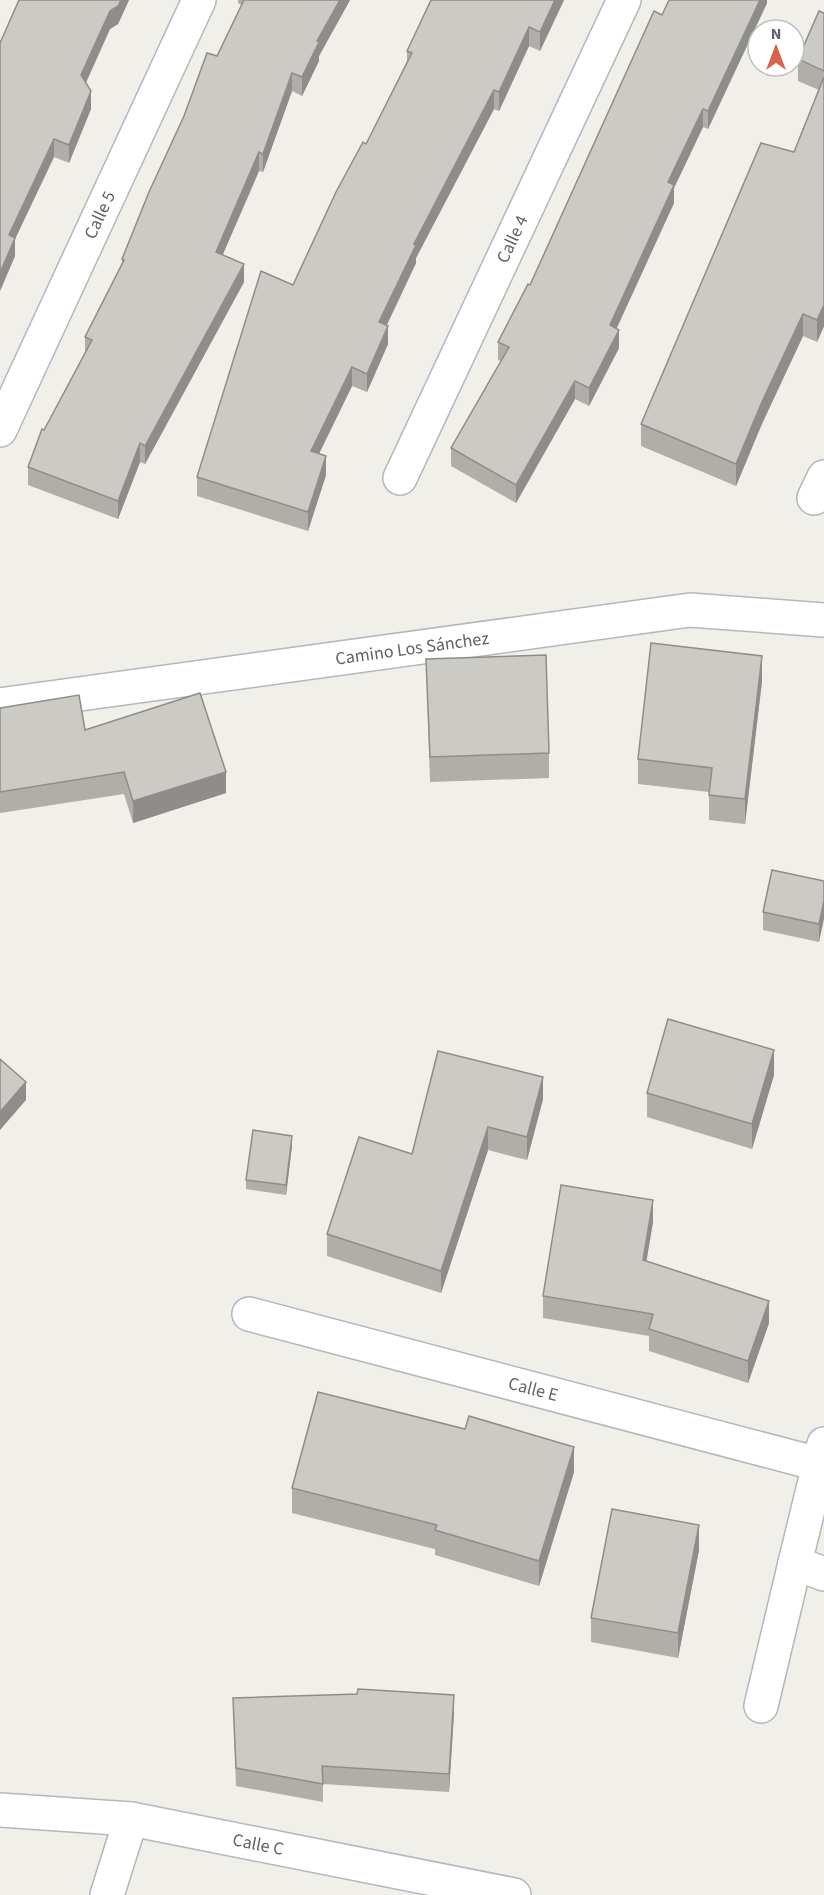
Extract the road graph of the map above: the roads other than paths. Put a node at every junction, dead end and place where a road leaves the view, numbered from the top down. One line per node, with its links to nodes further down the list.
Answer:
1 (199, 0): 3 (street, Calle 5)
2 (624, 0): 4 (street, Calle 4)
3 (0, 430)
4 (400, 478)
5 (824, 620): 6 (street, Camino Los Sánchez)
6 (0, 705)
7 (249, 1314): 8 (street, Calle E)
8 (821, 1453): 9 (street)
9 (809, 1569): 10 (street)
10 (761, 1706)
11 (0, 1810): 12 (street, Calle C)
12 (131, 1819): 13 (street); 14 (street, Calle C)
13 (108, 1895)
14 (514, 1895)

